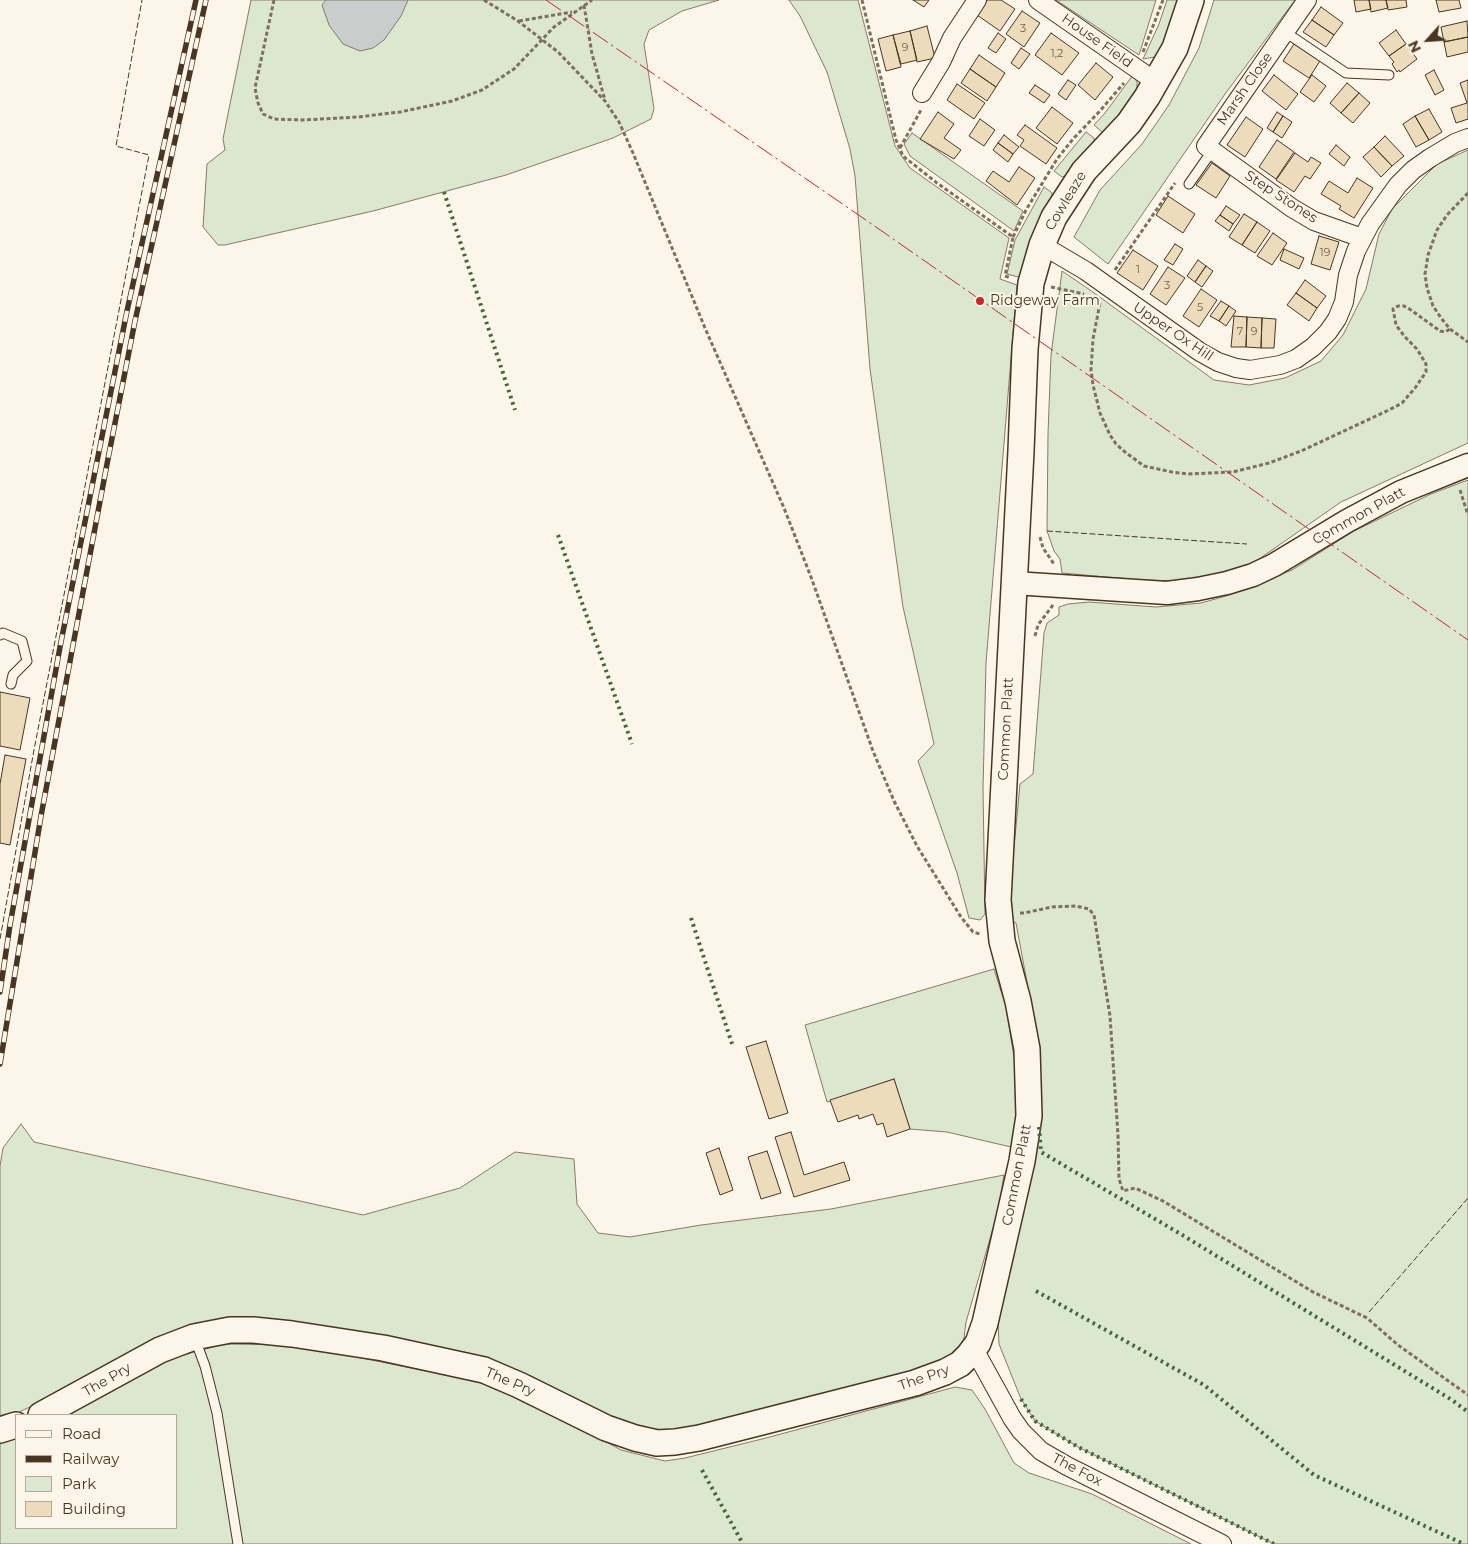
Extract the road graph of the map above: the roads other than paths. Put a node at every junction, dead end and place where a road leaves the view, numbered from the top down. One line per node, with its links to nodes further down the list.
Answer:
1 (977, 0): 8 (street)
2 (1038, 0): 7 (street, House Field)
3 (1191, 0): 7 (main road, Cowleaze)
4 (1307, 0): 5 (street, Marsh Close)
5 (1285, 32): 6 (lane); 10 (street, Marsh Close)
6 (1389, 76)
7 (1156, 82): 13 (main road, Cowleaze)
8 (922, 93)
9 (1468, 138): 12 (street, Upper Ox Hill)
10 (1209, 149): 11 (lane); 12 (street, Step Stones)
11 (1189, 184)
12 (1362, 238): 13 (street, Upper Ox Hill)
13 (1050, 250): 15 (main road, Cowleaze)
14 (1461, 468): 15 (street, Common Platt)
15 (1014, 583): 19 (main road, Common Platt)
16 (0, 635): 17 (lane)
17 (11, 684)
18 (194, 1337): 19 (main road, The Pry); 20 (main road, The Pry); 23 (lane)
19 (974, 1349): 24 (street, The Fox)
20 (43, 1414)
21 (15, 1426): 22 (main road)
22 (0, 1430)
23 (238, 1544)
24 (1222, 1544)

